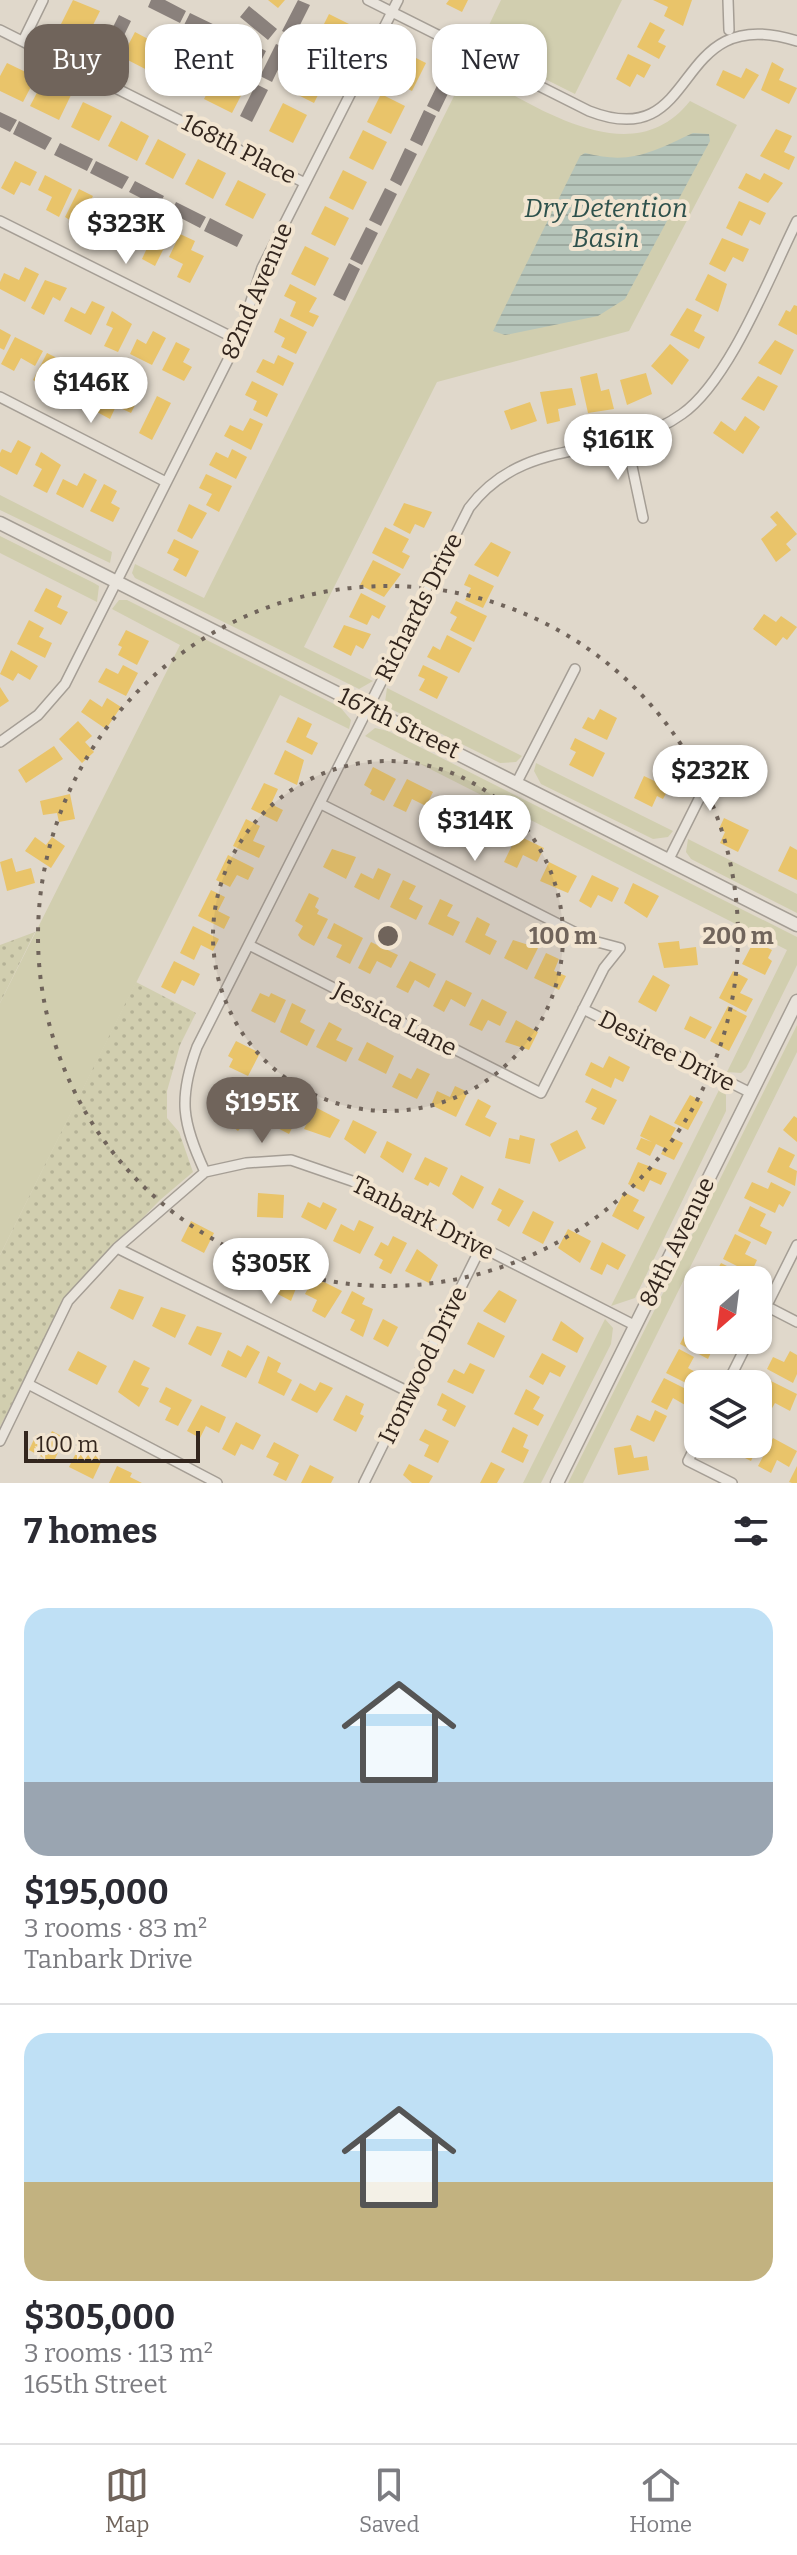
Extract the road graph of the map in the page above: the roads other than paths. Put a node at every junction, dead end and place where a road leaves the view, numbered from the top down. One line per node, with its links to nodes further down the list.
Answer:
1 (43, 0): 8 (street)
2 (368, 0): 5 (street)
3 (398, 0): 5 (street, 82nd Avenue)
4 (728, 0): 7 (street)
5 (391, 12): 7 (street); 10 (street, 82nd Avenue)
6 (0, 30): 8 (street, 168th Place)
7 (729, 30): 9 (street)
8 (23, 41): 10 (street, 168th Place)
9 (797, 41)
10 (305, 183): 13 (street, 82nd Avenue)
11 (0, 221): 13 (street)
12 (796, 224): 15 (street, Richards Drive)
13 (238, 340): 16 (street, 82nd Avenue)
14 (0, 397): 16 (street)
15 (626, 438): 17 (street); 21 (street, Richards Drive)
16 (166, 482): 19 (street, 82nd Avenue)
17 (643, 518)
18 (0, 523): 19 (street, 167th Street)
19 (116, 582): 21 (street, 167th Street); 22 (street, 82nd Avenue)
20 (575, 669): 24 (street)
21 (368, 709): 24 (street, 167th Street); 25 (street, Richards Drive)
22 (0, 742)
23 (722, 753): 26 (street)
24 (517, 782): 26 (street, 167th Street)
25 (321, 804): 28 (street, Richards Drive); 30 (street)
26 (669, 859): 27 (street, 167th Street)
27 (797, 925)
28 (249, 945): 30 (street, Jessica Lane); 32 (street, Richards Drive)
29 (797, 1001): 31 (street, 84th Avenue)
30 (583, 1009): 31 (street, Desiree Drive)
31 (751, 1093): 39 (street, 84th Avenue)
32 (205, 1172): 34 (street, Tanbark Drive); 35 (street, Tanbark Drive)
33 (797, 1245): 36 (street)
34 (481, 1247): 39 (street, Tanbark Drive); 41 (street, Ironwood Drive)
35 (117, 1248): 40 (street, Tanbark Drive); 41 (street)
36 (772, 1294)
37 (772, 1309): 38 (street)
38 (797, 1322)
39 (636, 1326): 46 (street, 84th Avenue)
40 (28, 1384): 42 (street, Tanbark Drive); 44 (street)
41 (411, 1393): 45 (street, Ironwood Drive)
42 (0, 1441)
43 (690, 1458): 47 (street)
44 (217, 1483)
45 (364, 1483)
46 (557, 1483)
47 (732, 1483)

